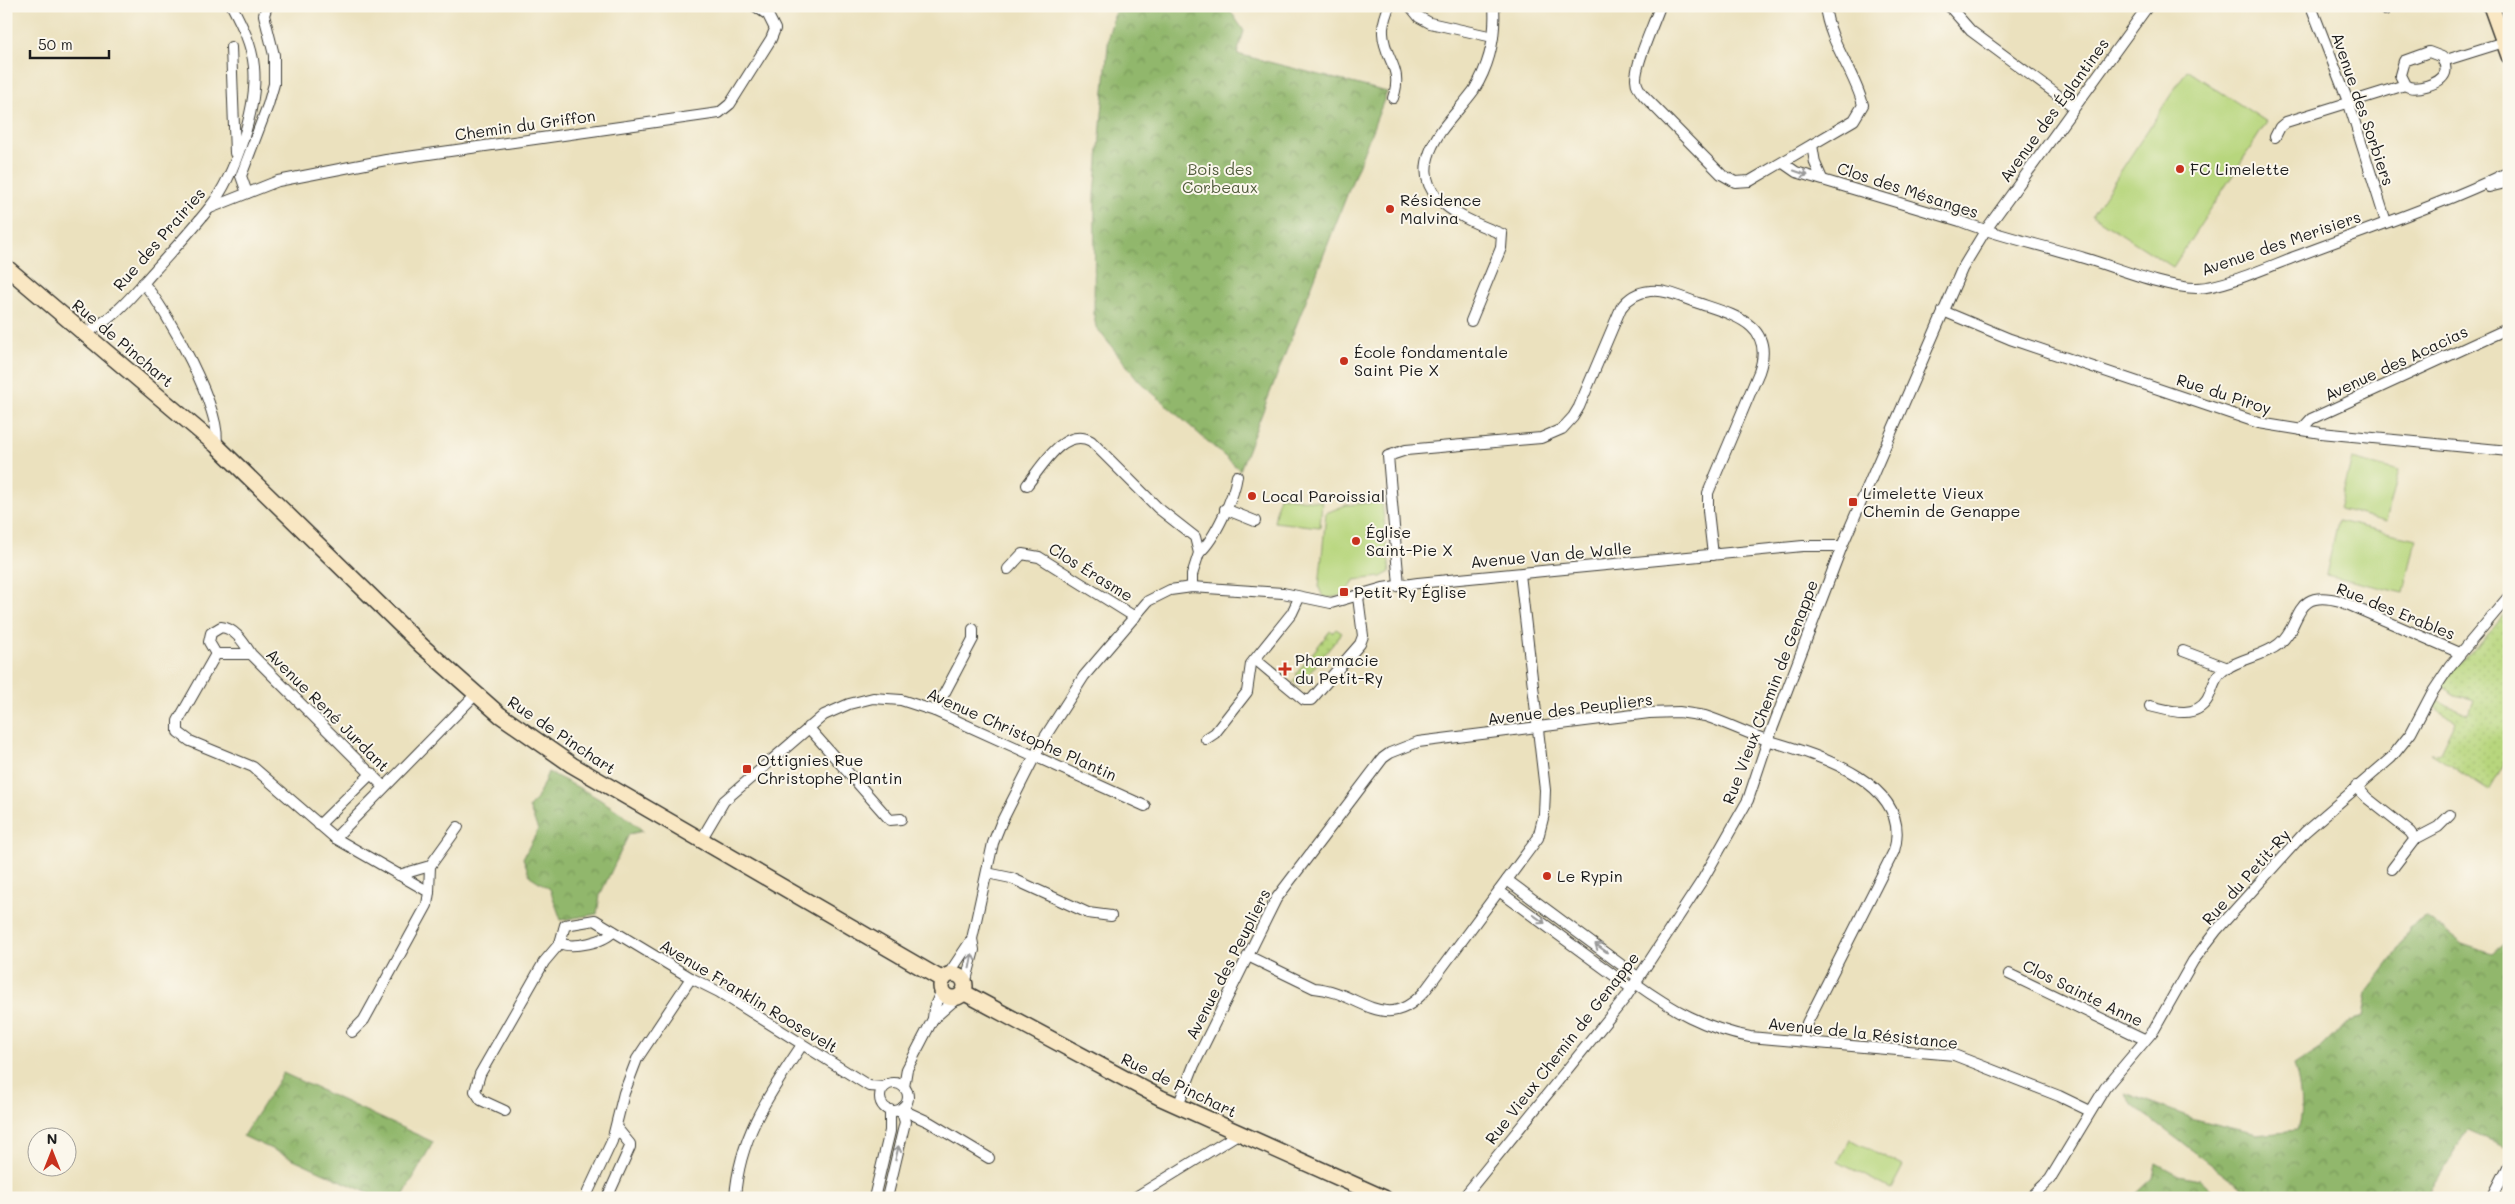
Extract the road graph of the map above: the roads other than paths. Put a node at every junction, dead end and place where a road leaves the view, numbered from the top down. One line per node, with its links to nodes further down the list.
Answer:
1 (232, 6): 23 (street, Rue des Prairies)
2 (267, 6): 29 (street)
3 (755, 6): 29 (street, Chemin du Griffon)
4 (1389, 6): 18 (street)
5 (1410, 6): 13 (street)
6 (1494, 6): 13 (street)
7 (1660, 6): 24 (street)
8 (1825, 6): 22 (street)
9 (1949, 6): 20 (street)
10 (2148, 6): 20 (street, Avenue des Églantines)
11 (2311, 6): 19 (street, Avenue des Sorbiers)
12 (2491, 6): 15 (main road)
13 (1493, 37): 36 (street)
14 (231, 47): 23 (street)
15 (2506, 49): 16 (street)
16 (2443, 61): 17 (street); 17 (street)
17 (2405, 86): 19 (street)
18 (1392, 98)
19 (2348, 104): 21 (street); 31 (street, Avenue des Sorbiers)
20 (2074, 107): 32 (street, Avenue des Églantines)
21 (2275, 136)
22 (1812, 146): 24 (street); 26 (street, Clos des Mésanges)
23 (236, 158): 30 (street, Rue des Prairies)
24 (1783, 163): 26 (street, Clos des Mésanges, one-way to 26)
25 (2509, 172): 28 (street, Avenue des Merisiers)
26 (1822, 178): 32 (street, Clos des Mésanges)
27 (2509, 182): 28 (street, Avenue des Merisiers)
28 (2468, 192): 31 (street, Avenue des Merisiers)
29 (247, 193): 30 (street, Chemin du Griffon)
30 (210, 208): 34 (street, Rue des Prairies)
31 (2386, 222): 32 (street, Avenue des Merisiers)
32 (1985, 231): 35 (street, Rue Vieux Chemin de Genappe)
33 (6, 267): 38 (main road, Rue de Pinchart)
34 (143, 283): 38 (street, Rue des Prairies); 40 (street, Rue de Pinchart)
35 (1943, 311): 39 (street, Rue du Piroy); 46 (street, Rue Vieux Chemin de Genappe)
36 (1471, 321)
37 (2509, 328): 39 (street, Avenue des Acacias)
38 (84, 333): 40 (main road, Rue de Pinchart)
39 (2300, 430): 41 (street, Rue du Piroy)
40 (216, 445): 64 (main road, Rue de Pinchart)
41 (2509, 451)
42 (1237, 476): 44 (street)
43 (1026, 485): 47 (street)
44 (1225, 509): 45 (street); 47 (street)
45 (1255, 521)
46 (1842, 546): 48 (street, Avenue Van de Walle); 70 (street, Rue Vieux Chemin de Genappe)
47 (1199, 553): 52 (street)
48 (1712, 555): 50 (street, Avenue Van de Walle); 51 (street)
49 (1008, 570): 56 (street, Clos Érasme)
50 (1520, 574): 51 (street, Avenue Van de Walle); 68 (street)
51 (1399, 585): 53 (street, Avenue Van de Walle)
52 (1192, 587): 55 (street, Avenue Van de Walle); 56 (street, Avenue Van de Walle)
53 (1358, 596): 55 (street, Avenue Van de Walle); 62 (street)
54 (2509, 596): 59 (street, Rue du Petit-Ry)
55 (1299, 598): 62 (street)
56 (1135, 617): 71 (street, Avenue Van de Walle)
57 (973, 629): 66 (street)
58 (2183, 651): 63 (street)
59 (2460, 653): 63 (street, Rue des Erables); 73 (street, Rue du Petit-Ry)
60 (216, 654): 61 (street, Avenue René Jurdant); 61 (street, Avenue René Jurdant); 78 (street)
61 (251, 654): 72 (street, Avenue René Jurdant)
62 (1256, 660): 69 (street)
63 (2228, 668): 65 (street, Rue des Erables)
64 (475, 695): 74 (street, Avenue René Jurdant); 82 (main road, Rue de Pinchart)
65 (2150, 706)
66 (935, 711): 67 (street, Avenue Christophe Plantin); 71 (street, Avenue Christophe Plantin)
67 (808, 727): 77 (street); 82 (street, Avenue Christophe Plantin)
68 (1537, 728): 70 (street, Avenue des Peupliers); 87 (street); 96 (street, Avenue des Peupliers)
69 (1206, 738)
70 (1768, 740): 100 (street, Rue Vieux Chemin de Genappe); 105 (street, Avenue des Peupliers)
71 (1036, 757): 75 (street, Avenue Christophe Plantin); 85 (street, Avenue Van de Walle)
72 (372, 773): 74 (street, Avenue René Jurdant); 78 (street)
73 (2356, 786): 81 (street); 104 (street, Rue du Petit-Ry)
74 (384, 787): 80 (street, Avenue René Jurdant)
75 (1145, 806)
76 (2450, 815): 81 (street)
77 (901, 819)
78 (319, 825): 80 (street)
79 (458, 827): 83 (street)
80 (335, 838): 86 (street)
81 (2415, 839): 84 (street)
82 (701, 840): 99 (main road, Rue de Pinchart)
83 (430, 866): 86 (street); 89 (street)
84 (2392, 869)
85 (987, 873): 90 (street); 93 (street, Avenue Van de Walle)
86 (399, 875): 89 (street)
87 (1507, 880): 88 (street); 91 (street, Avenue de la Résistance)
88 (1499, 891): 94 (street, Avenue de la Résistance, one-way to 94); 96 (street)
89 (429, 892): 103 (street)
90 (1111, 916)
91 (1576, 930): 94 (street); 100 (street, Avenue de la Résistance, one-way to 91)
92 (614, 931): 95 (street); 95 (street, Avenue Franklin Roosevelt); 98 (street, Avenue Franklin Roosevelt)
93 (972, 939): 99 (street, Avenue Van de Walle); 101 (street, Avenue Van de Walle, one-way to 93)
94 (1567, 940): 100 (street, Avenue de la Résistance)
95 (560, 943): 112 (street)
96 (1248, 956): 110 (street, Avenue des Peupliers)
97 (2009, 974): 104 (street, Clos Sainte Anne)
98 (691, 978): 106 (street, Avenue Franklin Roosevelt); 116 (street)
99 (944, 982): 101 (main road); 101 (main road); 102 (street, Avenue Van de Walle)
100 (1635, 983): 105 (street, Avenue de la Résistance); 127 (street, Rue Vieux Chemin de Genappe)
101 (962, 991): 102 (street); 110 (main road, Rue de Pinchart)
102 (933, 1019): 108 (street)
103 (352, 1032)
104 (2144, 1039): 113 (street, Rue du Petit-Ry)
105 (1803, 1041): 113 (street, Avenue de la Résistance)
106 (802, 1045): 107 (street, Avenue Franklin Roosevelt); 122 (street)
107 (869, 1086): 108 (street, Avenue Franklin Roosevelt); 109 (street, Avenue Franklin Roosevelt)
108 (894, 1086): 109 (street); 111 (street)
109 (880, 1099): 111 (street, Avenue Franklin Roosevelt)
110 (1178, 1106): 117 (main road, Rue de Pinchart)
111 (900, 1107): 114 (street); 115 (street); 123 (street)
112 (505, 1111)
113 (2090, 1111): 128 (street, Rue du Petit-Ry)
114 (920, 1117): 115 (street); 118 (street)
115 (904, 1122): 124 (street, one-way to 115)
116 (616, 1127): 120 (street); 121 (street)
117 (1238, 1134): 125 (street); 126 (main road, Rue de Pinchart)
118 (989, 1158)
119 (2509, 1165): 129 (street)
120 (588, 1198)
121 (607, 1198)
122 (735, 1198)
123 (874, 1198)
124 (886, 1198)
125 (1134, 1198)
126 (1384, 1198)
127 (1463, 1198)
128 (2030, 1198)
129 (2492, 1198)

